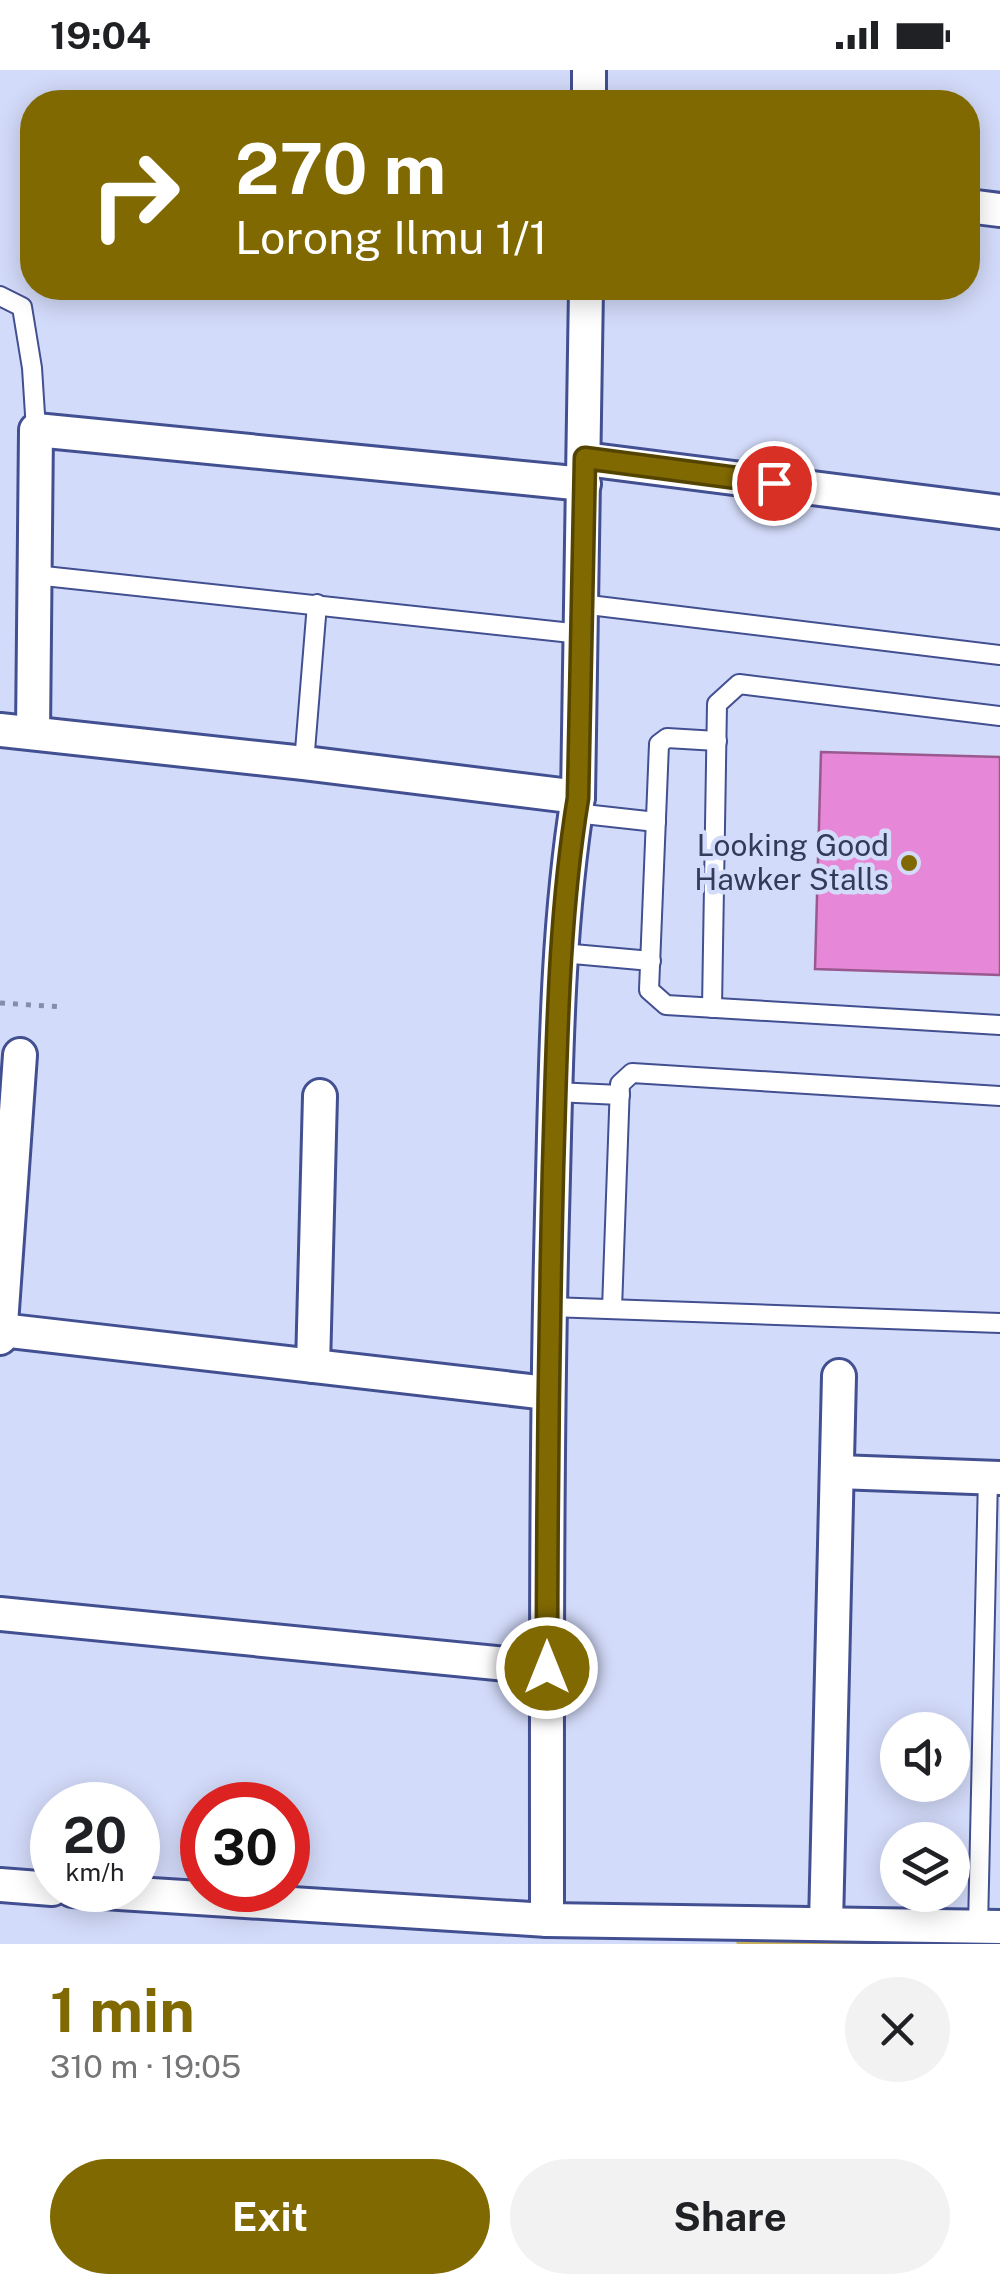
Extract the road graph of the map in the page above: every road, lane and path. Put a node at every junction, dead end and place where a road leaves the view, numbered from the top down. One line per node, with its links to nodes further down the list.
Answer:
1 (0, 296): 3 (lane)
2 (586, 300): 4 (street)
3 (36, 430): 4 (street); 6 (street)
4 (585, 471): 5 (street); 8 (street)
5 (1000, 512)
6 (36, 575): 7 (lane); 11 (street)
7 (317, 604): 8 (lane); 13 (lane)
8 (581, 619): 9 (lane); 14 (street)
9 (1000, 655)
10 (1000, 716): 12 (lane)
11 (16, 731): 13 (street)
12 (717, 741): 15 (lane); 20 (lane)
13 (304, 762): 14 (street)
14 (576, 805): 15 (lane); 16 (street)
15 (656, 822): 17 (lane)
16 (562, 953): 17 (lane); 23 (street)
17 (651, 961): 20 (lane)
18 (0, 1003): 19 (path)
19 (64, 1008)
20 (712, 1008): 21 (lane)
21 (1000, 1025)
22 (20, 1055): 30 (street)
23 (555, 1092): 24 (lane); 27 (street)
24 (620, 1095): 26 (lane); 28 (lane)
25 (320, 1096): 31 (street)
26 (1000, 1096)
27 (550, 1307): 28 (lane); 33 (street)
28 (612, 1309): 29 (lane)
29 (1000, 1323)
30 (1, 1334): 31 (street)
31 (313, 1366): 33 (street)
32 (839, 1376): 34 (street)
33 (547, 1393): 37 (street)
34 (838, 1472): 35 (street); 41 (street)
35 (994, 1478): 42 (lane)
36 (0, 1614): 37 (street)
37 (547, 1668): 43 (street)
38 (0, 1886): 39 (street)
39 (30, 1888)
40 (160, 1897): 43 (street)
41 (826, 1924): 42 (street); 44 (street)
42 (989, 1927)
43 (560, 1928): 44 (street)
44 (710, 1933)

